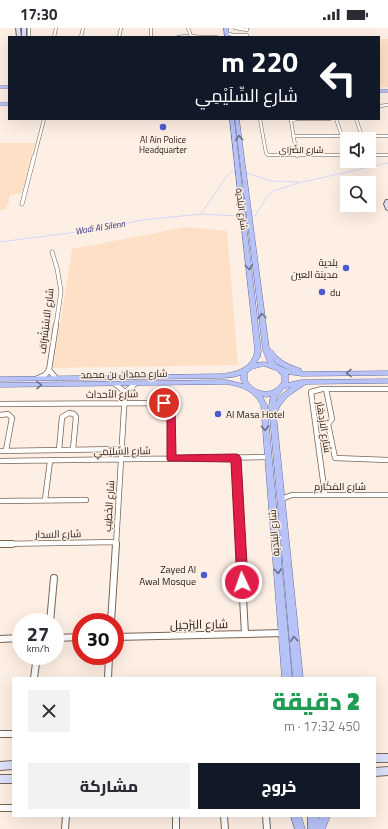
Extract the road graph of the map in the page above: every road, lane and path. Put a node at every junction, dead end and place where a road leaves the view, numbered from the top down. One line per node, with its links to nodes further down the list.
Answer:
1 (29, 28): 9 (street)
2 (188, 28): 8 (street)
3 (221, 28): 14 (main road)
4 (226, 28): 15 (main road)
5 (235, 28): 7 (street)
6 (22, 29): 11 (main road); 11 (main road); 11 (main road)
7 (247, 29)
8 (188, 33): 12 (street); 13 (street)
9 (29, 35)
10 (247, 35): 15 (street)
11 (20, 36)
12 (186, 36): 13 (street)
13 (192, 36)
14 (222, 36)
15 (227, 36)
16 (44, 120): 35 (street)
17 (232, 120): 33 (main road, شارع البلدية)
18 (237, 120): 33 (main road, شارع البلدية, one-way to 18)
19 (260, 120): 32 (street, شارع الصِّرَاي)
20 (293, 120): 25 (street)
21 (336, 120): 23 (street)
22 (356, 120): 24 (street)
23 (341, 132)
24 (361, 132)
25 (294, 136): 26 (street); 32 (street)
26 (340, 136)
27 (376, 136): 28 (street)
28 (388, 136)
29 (340, 155): 32 (street, شارع الصِّرَاي)
30 (376, 155): 31 (street)
31 (388, 155)
32 (298, 156)
33 (239, 157): 37 (main road, شارع البلدية); 37 (main road, شارع البلدية)
34 (388, 201): 36 (main road)
35 (22, 204)
36 (388, 209)
37 (248, 228): 39 (main road, شارع البلدية, one-way to 37); 41 (main road, شارع البلدية, one-way to 41)
38 (52, 252): 42 (street, شارع الاسْتِشْرَاف)
39 (265, 339): 40 (main road, شارع البلدية); 44 (main road)
40 (276, 367): 41 (main road); 44 (main road); 53 (main road)
41 (248, 369): 46 (main road, شارع حمدان بن محمد); 56 (main road)
42 (49, 370): 45 (street); 46 (street)
43 (388, 373): 44 (main road, one-way to 44)
44 (317, 374)
45 (38, 378): 46 (main road, شارع حمدان بن محمد); 47 (main road, شارع حمدان بن محمد)
46 (56, 378)
47 (0, 379)
48 (388, 381): 49 (main road)
49 (314, 382): 53 (main road); 63 (main road)
50 (115, 384): 51 (main road, شارع حمدان بن محمد); 52 (main road, شارع حمدان بن محمد, one-way to 50); 57 (street)
51 (135, 384): 56 (main road, شارع حمدان بن محمد); 57 (street)
52 (0, 385)
53 (280, 389): 56 (main road); 63 (main road, شارع البلدية)
54 (326, 389): 55 (street, شارع الازْدِهَار); 73 (street); 79 (street, شارع الازْدِهَار)
55 (388, 389)
56 (251, 390): 70 (main road, شارع البلدية, one-way to 70)
57 (125, 392): 58 (street, شارع الخَطِيب)
58 (124, 403): 60 (street, شارع الأحداث); 65 (street, شارع الخَطِيب); 71 (street, شارع الأحداث)
59 (0, 404): 60 (street, شارع الأحداث)
60 (8, 404): 61 (street)
61 (6, 414): 62 (street); 66 (street)
62 (0, 415)
63 (273, 416): 77 (main road, شارع البلدية)
64 (73, 449): 65 (street, شارع السِّلَيْمِي); 68 (street, شارع السِّلَيْمِي); 68 (street)
65 (122, 449): 72 (street, شارع الخَطِيب)
66 (3, 450): 67 (street, شارع السِّلَيْمِي)
67 (34, 450): 68 (street, شارع السِّلَيْمِي); 74 (street)
68 (59, 450)
69 (236, 458): 70 (street, شارع السِّلَيْمِي); 71 (street, شارع السِّلَيْمِي); 90 (street)
70 (268, 458): 91 (main road, شارع البلدية, one-way to 91)
71 (172, 459): 72 (street, شارع السِّلَيْمِي)
72 (121, 460): 75 (street, شارع السِّلَيْمِي); 85 (street, شارع الخَطِيب)
73 (388, 460)
74 (32, 461): 75 (street, شارع السِّلَيْمِي); 76 (street, شارع السِّلَيْمِي)
75 (50, 461): 81 (street)
76 (0, 462)
77 (280, 487): 78 (street); 84 (main road, شارع البلدية)
78 (292, 495): 79 (street, شارع المَكَارِم); 84 (street)
79 (326, 495): 80 (street, شارع المَكَارِم)
80 (388, 495)
81 (45, 500): 82 (street); 83 (street)
82 (86, 500)
83 (0, 501)
84 (281, 503): 100 (main road, شارع البلدية, one-way to 84)
85 (116, 542): 86 (street, شارع السدار); 89 (street, شارع الخَطِيب)
86 (0, 544)
87 (54, 578): 88 (street)
88 (51, 613)
89 (112, 613)
90 (245, 634): 91 (street, شارع البَرْجِيل); 92 (street, شارع البَرْجِيل)
91 (283, 634): 99 (main road, شارع البلدية)
92 (124, 636)
93 (12, 638): 94 (street)
94 (0, 639)
95 (36, 665): 97 (street)
96 (109, 665): 98 (street)
97 (34, 677)
98 (108, 677)
99 (287, 677)
100 (298, 677)
101 (0, 734): 102 (street)
102 (12, 734)
103 (376, 758): 104 (main road)
104 (388, 758)
105 (12, 765): 106 (main road)
106 (0, 766)
107 (388, 771): 108 (main road)
108 (376, 772)
109 (0, 779): 110 (main road)
110 (12, 779)
111 (0, 808): 112 (street)
112 (12, 808)
113 (66, 817): 120 (street)
114 (176, 817): 121 (street)
115 (224, 817): 122 (street)
116 (266, 817): 123 (street)
117 (296, 817): 124 (main road)
118 (313, 817): 125 (main road)
119 (325, 817): 126 (main road)
120 (65, 829)
121 (176, 829)
122 (225, 829)
123 (267, 829)
124 (300, 829)
125 (313, 829)
126 (320, 829)

